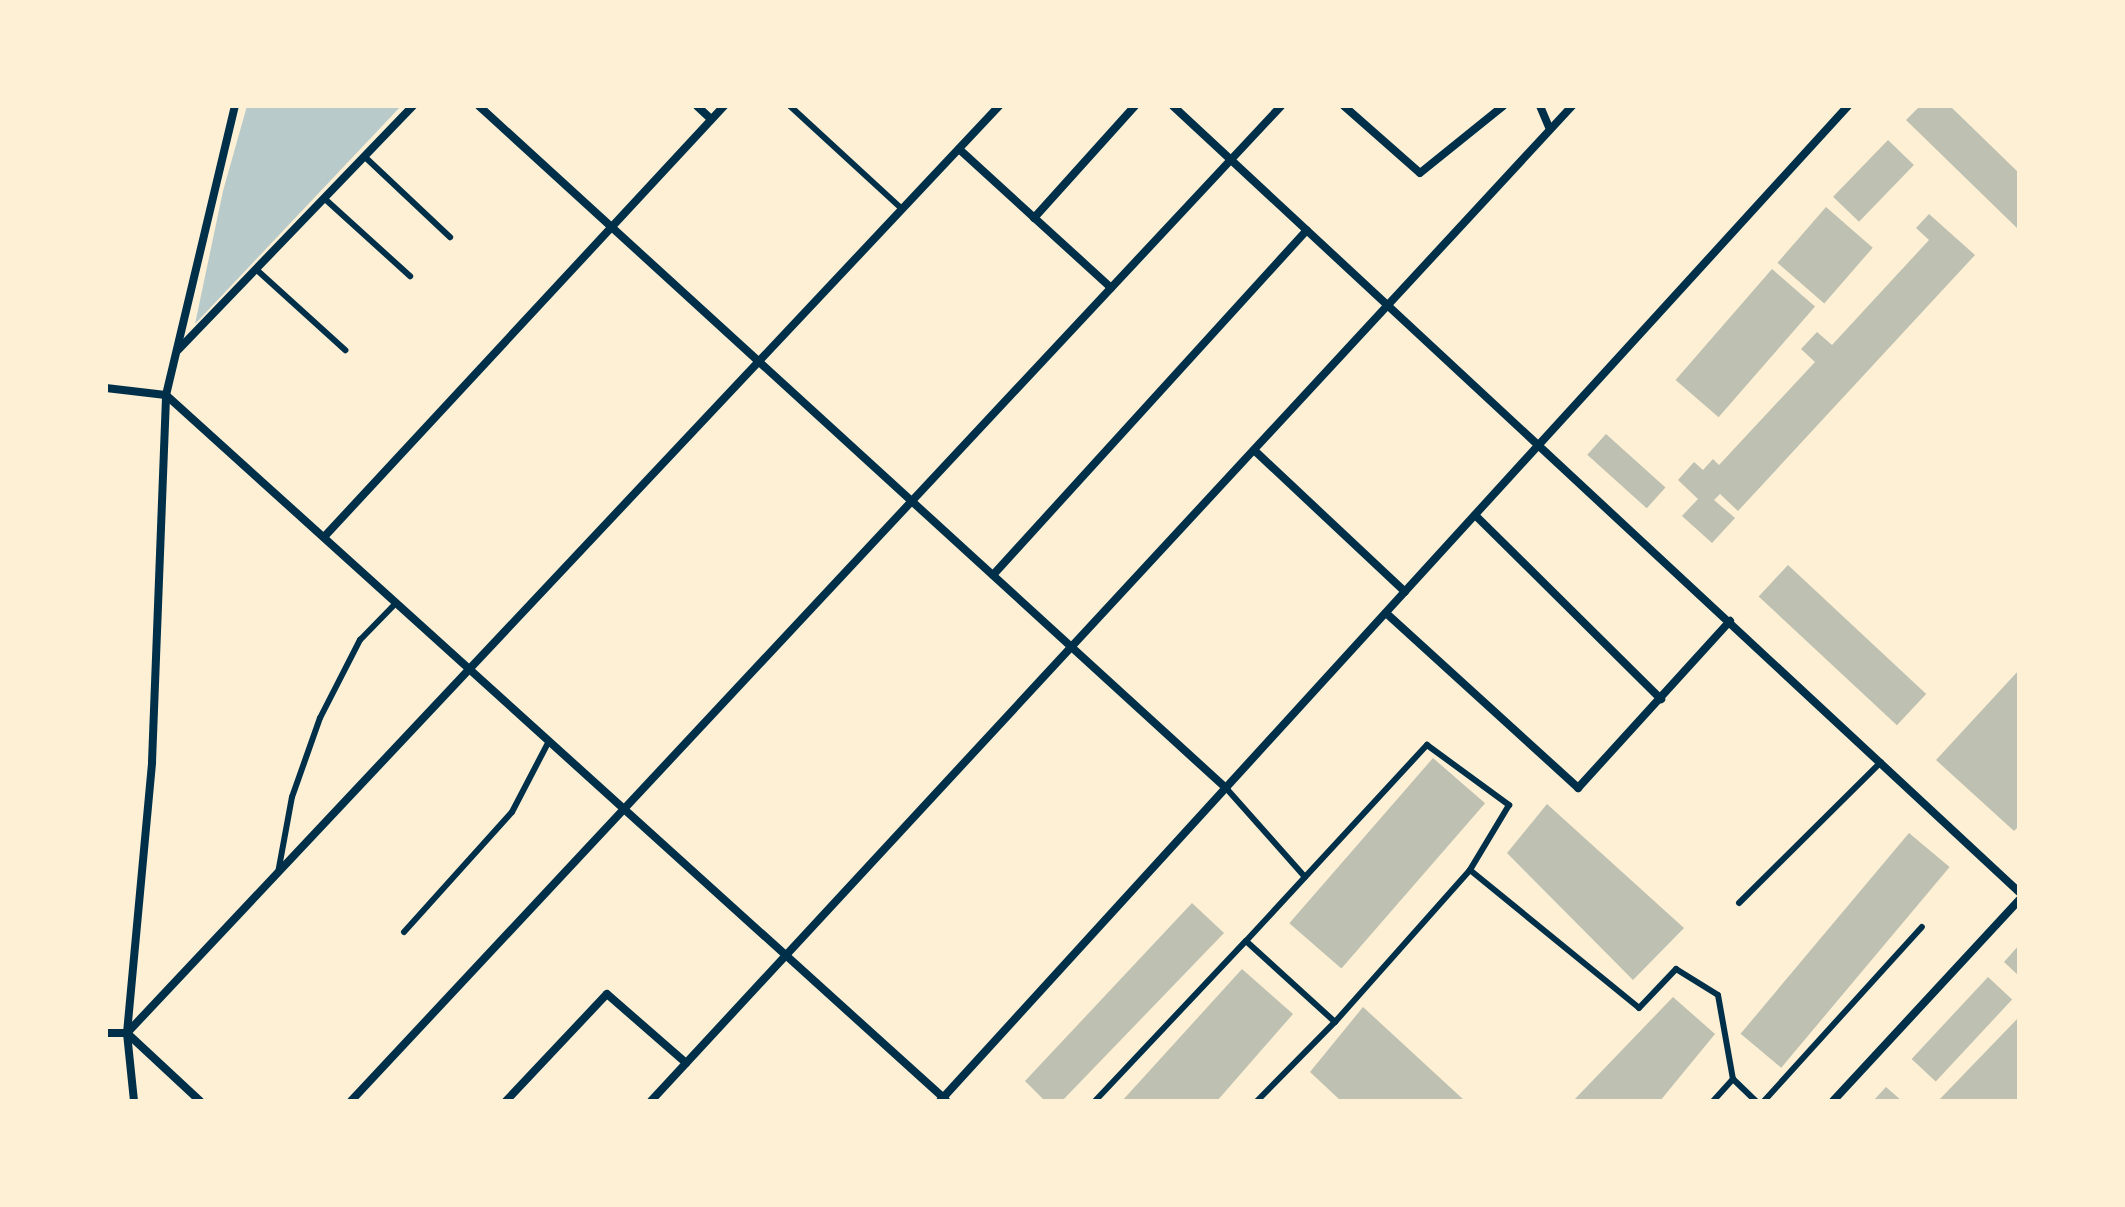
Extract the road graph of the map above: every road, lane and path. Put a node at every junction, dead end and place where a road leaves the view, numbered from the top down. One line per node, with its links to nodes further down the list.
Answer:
1 (235, 106): 32 (street)
2 (413, 106): 19 (street)
3 (479, 106): 24 (street)
4 (697, 106): 16 (street)
5 (724, 106): 16 (street)
6 (790, 106): 22 (lane)
7 (999, 106): 18 (street)
8 (1135, 106): 23 (street)
9 (1173, 106): 20 (street)
10 (1281, 106): 20 (street)
11 (1344, 106): 12 (street)
12 (1503, 106)
13 (1540, 106): 17 (street)
14 (1572, 106): 17 (street)
15 (1848, 106): 36 (street)
16 (711, 119): 24 (street)
17 (1550, 129): 30 (street)
18 (959, 149): 22 (street); 23 (street)
19 (365, 157): 21 (street); 26 (lane)
20 (1231, 160): 25 (street); 29 (street)
21 (325, 199): 27 (street); 28 (lane)
22 (902, 209): 33 (street)
23 (1034, 218): 29 (street)
24 (611, 227): 33 (street); 40 (street)
25 (1307, 230): 30 (street); 41 (street)
26 (450, 237)
27 (258, 271): 31 (lane); 32 (street)
28 (410, 276)
29 (1111, 288): 38 (street)
30 (1388, 304): 36 (street); 37 (street)
31 (345, 350)
32 (177, 351): 35 (street)
33 (759, 361): 38 (street); 47 (street)
34 (106, 388): 35 (street)
35 (166, 395): 40 (street); 65 (street)
36 (1540, 444): 39 (street); 45 (street)
37 (1254, 450): 42 (street); 46 (street)
38 (912, 501): 41 (street); 52 (street)
39 (1475, 515): 42 (street); 48 (street)
40 (324, 537): 43 (street)
41 (993, 575): 46 (street)
42 (1405, 592): 44 (street)
43 (396, 603): 47 (street); 54 (lane)
44 (1386, 613): 48 (street); 51 (street)
45 (1730, 621): 48 (street); 50 (street)
46 (1072, 646): 51 (street); 62 (street)
47 (469, 669): 49 (street); 54 (street)
48 (1661, 699)
49 (549, 741): 52 (street); 60 (lane)
50 (1881, 762): 56 (street); 58 (lane)
51 (1226, 788): 55 (lane); 68 (street)
52 (624, 809): 62 (street); 71 (street)
53 (1470, 870): 55 (lane); 63 (lane); 67 (lane)
54 (277, 873): 65 (street)
55 (1305, 877): 61 (lane)
56 (2019, 892)
57 (2019, 900): 79 (street)
58 (1739, 903)
59 (1922, 927): 78 (lane)
60 (404, 932)
61 (1246, 941): 63 (lane); 74 (lane)
62 (786, 956): 66 (street); 68 (street)
63 (1335, 1022): 75 (lane)
64 (106, 1033): 65 (street)
65 (127, 1033): 69 (street); 70 (street)
66 (686, 1063): 72 (street); 73 (street)
67 (1733, 1079): 76 (lane); 77 (lane)
68 (943, 1100)
69 (134, 1101)
70 (200, 1101)
71 (351, 1101)
72 (506, 1101)
73 (651, 1101)
74 (1095, 1101)
75 (1257, 1101)
76 (1713, 1101)
77 (1756, 1101)
78 (1764, 1101)
79 (1833, 1101)

